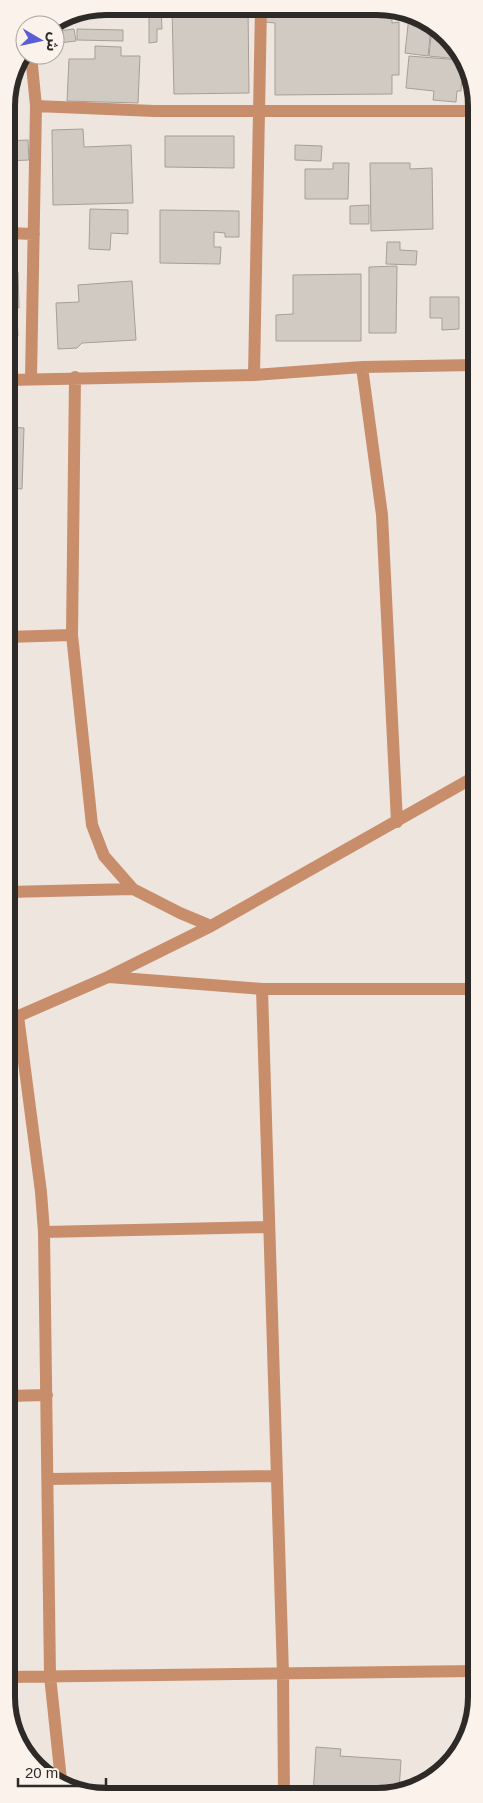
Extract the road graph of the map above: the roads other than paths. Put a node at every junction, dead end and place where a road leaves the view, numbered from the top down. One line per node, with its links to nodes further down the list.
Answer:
1 (261, 15): 5 (street)
2 (33, 65): 3 (street)
3 (36, 106): 5 (street); 7 (street)
4 (468, 111): 5 (street)
5 (259, 112): 10 (street)
6 (15, 233): 7 (street)
7 (34, 234): 12 (street)
8 (468, 365): 9 (street)
9 (362, 367): 10 (street); 17 (street)
10 (254, 375): 11 (street)
11 (75, 377): 12 (street); 14 (street)
12 (31, 379): 13 (street)
13 (15, 380)
14 (72, 635): 15 (street); 18 (street)
15 (15, 637)
16 (468, 781): 17 (street)
17 (397, 822): 20 (street)
18 (133, 888): 19 (street); 20 (street)
19 (15, 892)
20 (211, 926): 21 (street)
21 (108, 977): 22 (street); 24 (street)
22 (262, 989): 23 (street); 26 (street)
23 (468, 989)
24 (15, 1018)
25 (15, 1037): 27 (street)
26 (269, 1227): 27 (street); 30 (street)
27 (44, 1232): 29 (street)
28 (15, 1396): 29 (street)
29 (47, 1396): 31 (street)
30 (277, 1476): 31 (street); 33 (street)
31 (48, 1479): 34 (street)
32 (468, 1671): 33 (street)
33 (283, 1674): 34 (street); 37 (street)
34 (50, 1676): 35 (street); 36 (street)
35 (15, 1677)
36 (61, 1776)
37 (284, 1788)

